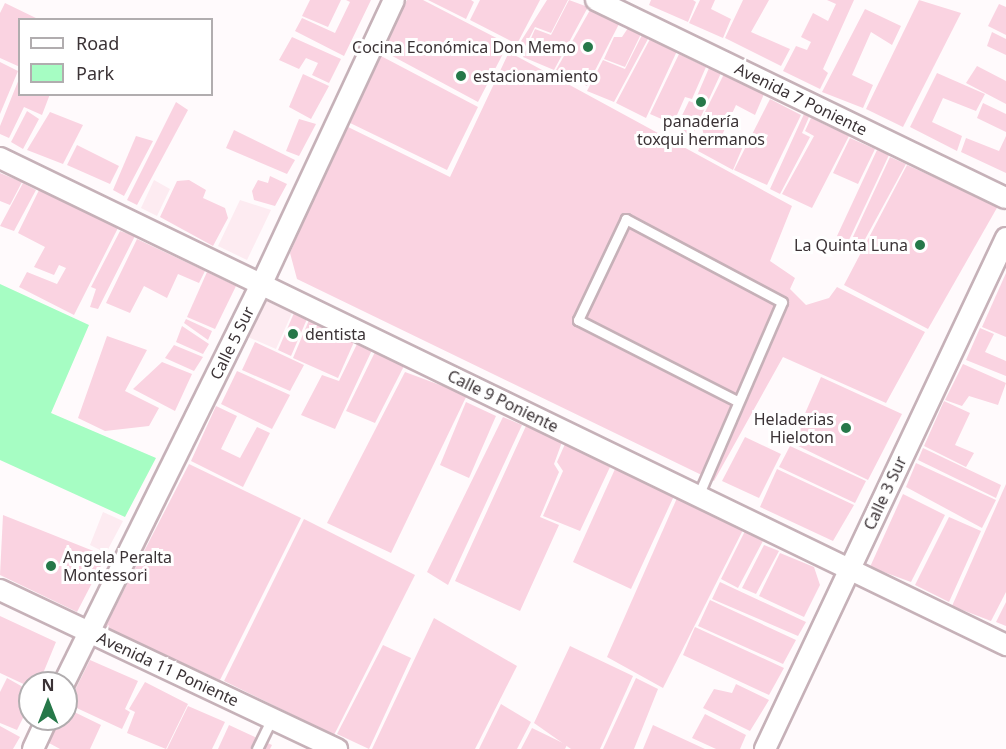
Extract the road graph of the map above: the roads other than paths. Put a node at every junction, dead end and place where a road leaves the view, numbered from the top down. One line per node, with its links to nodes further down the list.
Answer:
1 (394, 0): 6 (street, Calle 5 Sur)
2 (596, 0): 4 (street, Avenida 7 Poniente)
3 (0, 158): 6 (street, Calle 9 Poniente)
4 (1006, 198)
5 (1006, 238): 9 (street, Calle 3 Sur)
6 (262, 283): 8 (street, Calle 9 Poniente); 11 (street, Calle 5 Sur)
7 (737, 401): 7 (lane); 8 (lane)
8 (698, 496): 9 (street, Calle 9 Poniente)
9 (849, 570): 12 (street, Calle 9 Poniente); 19 (street, Calle 3 Sur)
10 (0, 590): 11 (street, Avenida 11 Poniente)
11 (89, 632): 13 (street, Calle 5 Sur); 14 (street, Avenida 11 Poniente)
12 (1006, 645)
13 (70, 671)
14 (272, 718): 17 (lane); 18 (street, Avenida 11 Poniente)
15 (41, 731): 16 (street)
16 (33, 749)
17 (257, 749)
18 (337, 749)
19 (765, 749)

